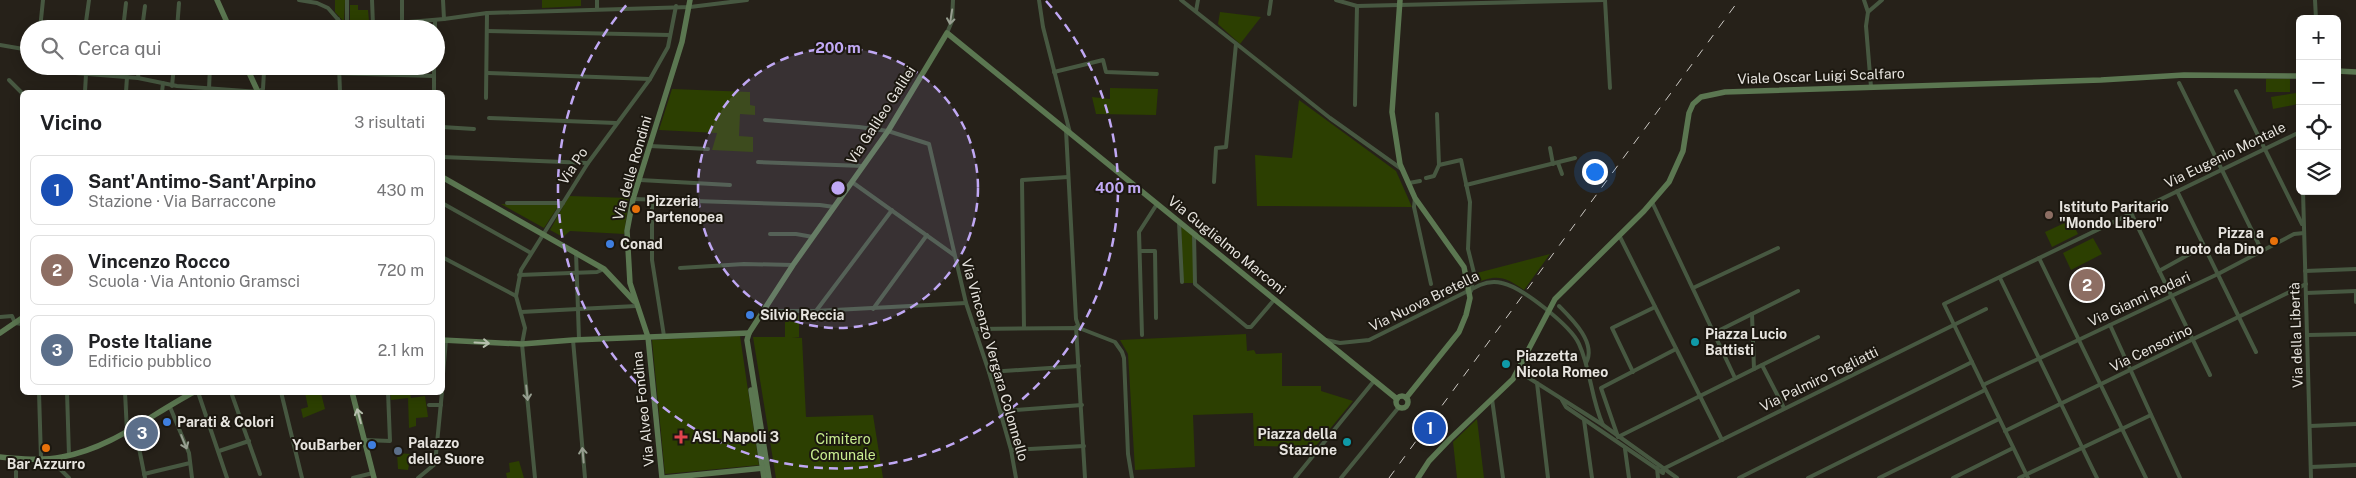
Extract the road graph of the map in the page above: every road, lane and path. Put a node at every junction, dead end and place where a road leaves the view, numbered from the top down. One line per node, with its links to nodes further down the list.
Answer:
1 (43, 0): 43 (street)
2 (89, 0): 44 (street)
3 (217, 0): 48 (street)
4 (299, 0): 24 (street)
5 (347, 0): 49 (street)
6 (372, 0): 50 (street)
7 (402, 0): 51 (street)
8 (443, 0): 42 (street)
9 (598, 0): 35 (street)
10 (626, 0): 34 (street)
11 (662, 0): 31 (street)
12 (742, 0): 13 (street); 25 (street)
13 (747, 0)
14 (953, 0): 54 (street, one-way to 54)
15 (1039, 0): 60 (street)
16 (1181, 0): 36 (street)
17 (1198, 0): 36 (street)
18 (1271, 0): 39 (street)
19 (1336, 0): 33 (street)
20 (1605, 0): 26 (street); 84 (street)
21 (1864, 0): 37 (street)
22 (1882, 0): 37 (street)
23 (2315, 0): 40 (street)
24 (317, 1): 41 (street)
25 (709, 2): 29 (street)
26 (1400, 2): 33 (street); 119 (street)
27 (126, 3): 45 (street)
28 (180, 3): 47 (street)
29 (690, 3): 32 (street); 108 (street, Via delle Rondini)
30 (144, 6): 46 (street)
31 (662, 6): 32 (street); 34 (street)
32 (676, 6): 55 (street, Via Po)
33 (1357, 6): 98 (street)
34 (626, 7): 35 (street)
35 (597, 8): 38 (street)
36 (1196, 12): 56 (street)
37 (1868, 12): 83 (street)
38 (487, 13): 42 (street); 53 (street)
39 (1269, 14)
40 (2316, 15)
41 (338, 19)
42 (444, 19): 52 (street)
43 (41, 20)
44 (86, 20)
45 (124, 20)
46 (143, 20)
47 (178, 20)
48 (226, 20)
49 (347, 20)
50 (373, 20)
51 (402, 20)
52 (435, 20)
53 (488, 31): 55 (street); 62 (street)
54 (947, 33): 105 (street, Via Galileo Galilei); 106 (street, Via Guglielmo Marconi)
55 (670, 35): 78 (street, Via Po)
56 (1236, 44): 119 (street); 128 (street)
57 (0, 45): 58 (street)
58 (20, 48)
59 (2341, 71): 61 (street)
60 (1054, 72): 63 (street); 106 (street)
61 (2356, 72)
62 (488, 73): 78 (street); 97 (street)
63 (1158, 74)
64 (86, 75): 86 (street)
65 (102, 75): 74 (street)
66 (138, 75): 77 (street)
67 (173, 75): 82 (street)
68 (210, 75): 85 (street)
69 (250, 75): 91 (street)
70 (264, 75): 92 (street)
71 (339, 75): 93 (street)
72 (386, 75): 75 (street)
73 (2296, 75): 83 (street, Viale Oscar Luigi Scalfaro)
74 (117, 76): 76 (street)
75 (434, 76): 94 (street)
76 (126, 77): 77 (street); 87 (street)
77 (138, 78): 80 (street)
78 (650, 79): 102 (street, Via Po)
79 (9, 80): 95 (street)
80 (163, 84): 82 (street); 88 (street)
81 (2179, 84): 120 (street)
82 (172, 86): 89 (street)
83 (1871, 87): 138 (street, Viale Oscar Luigi Scalfaro)
84 (1610, 88)
85 (209, 89): 89 (street); 90 (street)
86 (85, 90)
87 (126, 90)
88 (162, 90)
89 (198, 90)
90 (217, 90)
91 (257, 90)
92 (261, 90)
93 (340, 90)
94 (434, 90)
95 (20, 91)
96 (2236, 92): 110 (street)
97 (486, 98)
98 (1355, 105)
99 (1437, 114): 118 (street)
100 (489, 118): 102 (street)
101 (765, 120): 105 (street)
102 (616, 123): 115 (street, Via Po)
103 (445, 127): 104 (street)
104 (474, 129)
105 (888, 131): 117 (street, Via Galileo Galilei); 160 (street, Via Vincenzo Vergara Colonnello)
106 (1068, 132): 122 (street); 140 (street, Via Guglielmo Marconi)
107 (2296, 134): 110 (street, Via Eugenio Montale)
108 (650, 146): 111 (street); 125 (street, Via delle Rondini)
109 (1550, 148): 116 (street)
110 (2264, 148): 120 (street, Via Eugenio Montale); 146 (street)
111 (708, 150)
112 (445, 157): 115 (street)
113 (1575, 158): 116 (street)
114 (758, 162): 117 (street)
115 (588, 163): 137 (street, Via Po)
116 (1556, 163): 121 (street); 131 (street)
117 (863, 166): 127 (street, Via Galileo Galilei)
118 (1439, 166): 123 (street); 131 (street)
119 (1403, 170): 129 (street)
120 (2221, 170): 132 (street, Via Eugenio Montale); 158 (street)
121 (1562, 174)
122 (1068, 177): 205 (street); 206 (street)
123 (1426, 178)
124 (445, 179): 147 (street)
125 (640, 180): 130 (street); 135 (street, Via delle Rondini)
126 (1420, 181): 129 (street)
127 (852, 182): 142 (street, Via Galileo Galilei); 143 (street)
128 (1214, 182)
129 (1409, 183): 134 (street)
130 (730, 185)
131 (1466, 185): 182 (street)
132 (2177, 191): 144 (street, Via Eugenio Montale); 154 (street)
133 (2303, 195): 146 (street, Via della Libertà)
134 (1416, 198): 174 (street); 182 (street)
135 (633, 199): 136 (street); 185 (street, Via delle Rondini)
136 (652, 200): 142 (street); 214 (street)
137 (563, 202): 139 (street); 147 (street, Via Po)
138 (1652, 202): 152 (street, Viale Oscar Luigi Scalfaro); 176 (street)
139 (507, 203)
140 (1156, 204): 145 (street, Via Guglielmo Marconi); 157 (street)
141 (445, 205): 159 (street)
142 (834, 207): 153 (street, Via Galileo Galilei)
143 (892, 210): 151 (street); 193 (street)
144 (2131, 213): 161 (street, Via Eugenio Montale); 166 (street)
145 (1179, 222): 150 (street, Via Guglielmo Marconi); 173 (street)
146 (2303, 224): 148 (street, Via della Libertà)
147 (544, 233): 156 (street); 159 (street, Via Po)
148 (2304, 233): 158 (street, Via Gianni Rodari); 168 (street, Via della Libertà)
149 (770, 234): 153 (street)
150 (1194, 234): 183 (street, Via Guglielmo Marconi); 183 (street)
151 (927, 235): 160 (street); 190 (street)
152 (1619, 235): 188 (street); 231 (street, Viale Oscar Luigi Scalfaro)
153 (813, 237): 163 (street, Via Galileo Galilei)
154 (2204, 246): 166 (street); 170 (street)
155 (1778, 248): 176 (street)
156 (576, 251): 165 (street); 169 (street)
157 (1140, 251): 198 (street); 212 (street)
158 (2262, 251): 170 (street, Via Gianni Rodari)
159 (531, 253): 171 (street, Via Po)
160 (955, 256): 186 (street, Via Vincenzo Vergara Colonnello)
161 (2039, 258): 172 (street, Via Eugenio Montale); 221 (street)
162 (445, 259): 181 (street)
163 (793, 265): 164 (street); 192 (street, Via Galileo Galilei)
164 (680, 268)
165 (604, 269): 169 (street); 185 (street)
166 (2159, 270): 180 (street)
167 (2356, 270): 168 (street)
168 (2305, 271): 175 (street, Via della Libertà)
169 (576, 273): 171 (street); 189 (street)
170 (2218, 274): 180 (street, Via Gianni Rodari); 197 (street)
171 (519, 275): 181 (street, Via Po)
172 (2000, 278): 202 (street, Via Eugenio Montale); 225 (street)
173 (1182, 282)
174 (1431, 284)
175 (2306, 284): 179 (street, Via della Libertà); 197 (street, Via Censorino)
176 (1693, 288): 210 (street)
177 (1798, 291): 195 (street)
178 (2356, 291): 179 (street); 184 (street)
179 (2306, 293): 213 (street, Via della Libertà)
180 (2171, 294): 203 (street, Via Gianni Rodari); 218 (street)
181 (516, 296): 194 (street, Via Po)
182 (1470, 298): 252 (street)
183 (1274, 300): 217 (street, Via Guglielmo Marconi)
184 (2356, 302)
185 (636, 304): 189 (street); 215 (street, Via delle Rondini)
186 (966, 304): 190 (street); 204 (street, Via Vincenzo Vergara Colonnello)
187 (1559, 306): 227 (street)
188 (1655, 307): 223 (street); 234 (street)
189 (578, 309): 194 (street); 220 (street)
190 (873, 309): 193 (street)
191 (1986, 309): 202 (street, Via Palmiro Togliatti)
192 (762, 311): 193 (street); 209 (street, Via Galileo Galilei)
193 (816, 311)
194 (521, 312): 222 (street, Via Po)
195 (1752, 314): 210 (street); 230 (street)
196 (0, 317): 200 (street)
197 (2239, 317): 218 (street, Via Censorino); 224 (street)
198 (1156, 318)
199 (20, 319): 200 (street)
200 (15, 323): 201 (street); 207 (street)
201 (20, 324)
202 (1954, 325): 226 (street); 262 (street, Via Palmiro Togliatti)
203 (2110, 325): 221 (street, Via Gianni Rodari); 232 (street)
204 (976, 328): 205 (street); 233 (street, Via Vincenzo Vergara Colonnello)
205 (1024, 328): 206 (street)
206 (1078, 328): 229 (street); 313 (street)
207 (0, 333)
208 (742, 333): 209 (street); 214 (street); 291 (street)
209 (749, 333): 291 (street)
210 (1714, 333): 236 (street)
211 (2356, 334): 213 (street)
212 (1142, 335)
213 (2308, 335): 269 (street, Via della Libertà)
214 (664, 336): 215 (street)
215 (648, 337): 220 (street); 308 (street, Via Alveo Fondina)
216 (1818, 337): 228 (street)
217 (1322, 338): 227 (street, Via Nuova Bretella); 237 (street, Via Guglielmo Marconi)
218 (2193, 339): 232 (street, Via Censorino); 235 (street)
219 (445, 340): 222 (street, one-way to 222)
220 (576, 340): 222 (street); 307 (street, one-way to 220)
221 (2078, 340): 225 (street, Via Gianni Rodari); 239 (street)
222 (522, 344): 306 (street, Via Po, one-way to 306)
223 (1676, 349): 234 (street); 251 (street)
224 (2256, 352)
225 (2039, 358): 240 (street, Via Gianni Rodari); 256 (street)
226 (1972, 362): 240 (street); 323 (street)
227 (1586, 363): 268 (street, Via Nuova Bretella)
228 (1762, 365): 230 (street); 262 (street)
229 (1079, 366): 233 (street); 259 (street)
230 (1754, 369): 236 (street)
231 (1518, 370): 238 (street); 254 (street, Viale Oscar Luigi Scalfaro)
232 (2130, 370): 239 (street, Via Censorino); 264 (street)
233 (989, 372): 263 (street, Via Vincenzo Vergara Colonnello)
234 (1633, 372): 274 (street)
235 (2210, 375)
236 (1735, 378): 251 (street)
237 (1374, 381): 253 (street, Via Guglielmo Marconi); 314 (street)
238 (1538, 383): 255 (street); 318 (street)
239 (2100, 385): 256 (street, Via Censorino); 271 (street)
240 (1984, 387): 265 (street); 324 (street, Via Gianni Rodari)
241 (39, 395): 287 (street)
242 (67, 395): 284 (street)
243 (125, 395): 273 (street)
244 (185, 395): 260 (street)
245 (199, 395): 283 (street)
246 (232, 395): 277 (street)
247 (282, 395): 303 (street)
248 (353, 395): 275 (street, one-way to 248)
249 (388, 395): 275 (street)
250 (442, 395): 258 (street)
251 (1700, 396): 274 (street); 276 (street)
252 (1406, 398): 253 (street); 261 (street)
253 (1397, 399): 261 (street)
254 (1492, 399): 316 (street, Viale Oscar Luigi Scalfaro); 317 (street)
255 (1562, 400): 266 (street); 268 (street)
256 (2061, 404): 272 (street, Via Censorino); 280 (street)
257 (429, 405): 258 (street)
258 (441, 405): 305 (street)
259 (1082, 406): 263 (street); 278 (street)
260 (170, 407): 270 (street); 289 (street, one-way to 289)
261 (1399, 407): 315 (street)
262 (1784, 408): 276 (street, Via Palmiro Togliatti)
263 (1000, 411): 282 (street, Via Vincenzo Vergara Colonnello)
264 (2151, 415): 271 (street); 330 (street)
265 (1999, 419): 272 (street); 325 (street)
266 (1584, 420): 281 (street); 319 (street)
267 (2356, 424): 269 (street)
268 (1603, 426): 274 (street)
269 (2310, 426): 293 (street, Via della Libertà)
270 (135, 428): 273 (street); 296 (street)
271 (2122, 429): 280 (street); 329 (street)
272 (2005, 431): 279 (street)
273 (127, 432): 284 (street)
274 (1618, 437): 294 (street)
275 (365, 440): 297 (street)
276 (1722, 440): 294 (street, Via Palmiro Togliatti)
277 (248, 442): 283 (street); 295 (street)
278 (1084, 446): 282 (street); 312 (street)
279 (2013, 448): 298 (street); 326 (street)
280 (2082, 448): 298 (street); 328 (street)
281 (1625, 449): 292 (street); 320 (street)
282 (1011, 450): 311 (street, Via Vincenzo Vergara Colonnello)
283 (219, 451): 302 (street)
284 (69, 456): 288 (street)
285 (0, 457): 286 (street)
286 (16, 458): 287 (street); 299 (street)
287 (41, 459): 288 (street)
288 (50, 459): 300 (street)
289 (190, 463): 296 (street); 301 (street)
290 (2356, 466): 293 (street)
291 (765, 468): 308 (street); 309 (street); 310 (street)
292 (1657, 468): 294 (street); 321 (street)
293 (2311, 468): 331 (street, Via della Libertà)
294 (1664, 469): 322 (street)
295 (260, 474)
296 (145, 476)
297 (373, 476): 304 (street)
298 (2027, 476): 327 (street)
299 (16, 478)
300 (69, 478)
301 (192, 478)
302 (227, 478)
303 (302, 478)
304 (353, 478)
305 (418, 478)
306 (535, 478)
307 (585, 478)
308 (663, 478)
309 (764, 478)
310 (769, 478)
311 (1016, 478)
312 (1085, 478)
313 (1132, 478)
314 (1295, 478)
315 (1341, 478)
316 (1418, 478)
317 (1503, 478)
318 (1548, 478)
319 (1592, 478)
320 (1629, 478)
321 (1658, 478)
322 (1678, 478)
323 (1739, 478)
324 (1808, 478)
325 (1879, 478)
326 (1953, 478)
327 (2019, 478)
328 (2097, 478)
329 (2146, 478)
330 (2180, 478)
331 (2311, 478)

